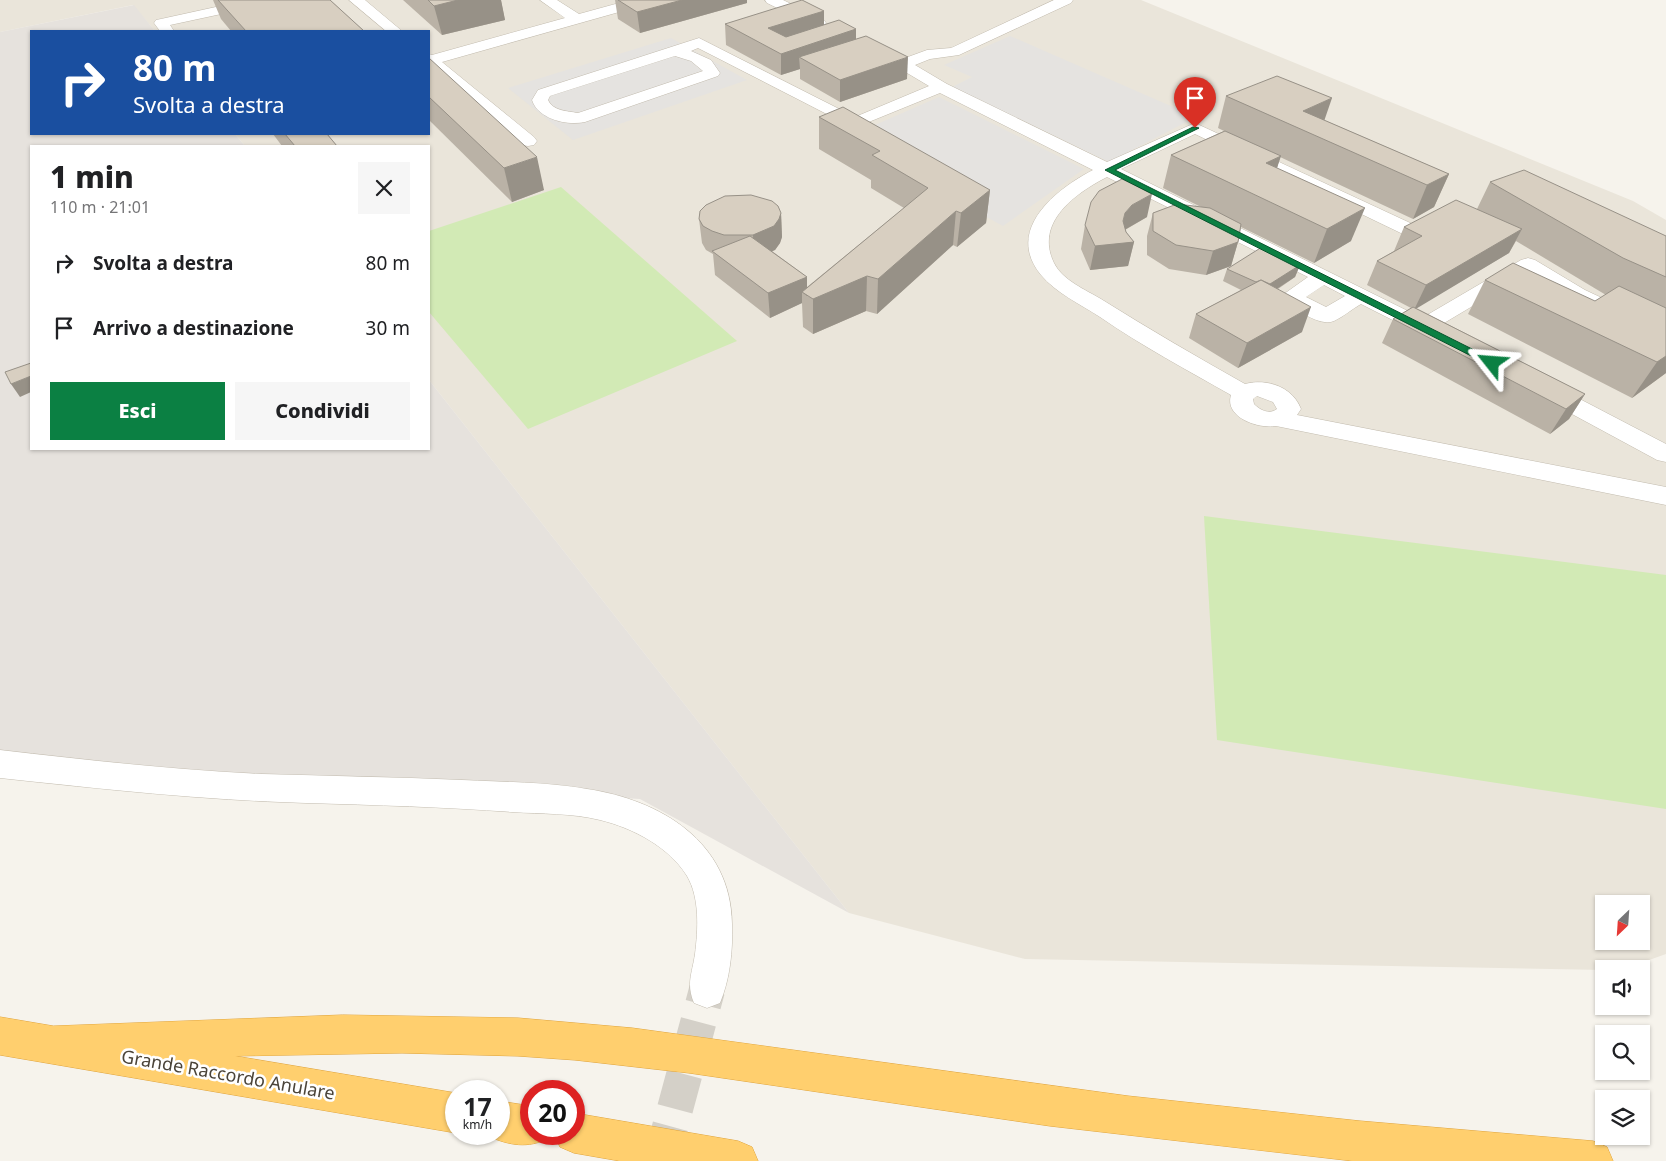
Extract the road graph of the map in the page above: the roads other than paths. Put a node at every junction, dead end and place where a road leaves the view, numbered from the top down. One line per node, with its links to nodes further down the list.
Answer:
1 (268, 0): 8 (street)
2 (356, 0): 9 (street)
3 (547, 0): 7 (street)
4 (646, 0): 7 (street)
5 (772, 0): 10 (street)
6 (1066, 0): 13 (street)
7 (576, 20): 15 (street)
8 (166, 30)
9 (393, 30)
10 (833, 30)
11 (950, 37): 13 (street)
12 (674, 51): 18 (street); 19 (street); 21 (street)
13 (927, 55): 17 (street)
14 (886, 56): 17 (street)
15 (430, 60)
16 (430, 61): 20 (street)
17 (903, 64): 18 (street)
18 (941, 87): 22 (street)
19 (540, 100): 20 (street); 21 (street)
20 (494, 113): 21 (street)
21 (566, 117)
22 (1109, 170): 23 (street); 24 (street); 31 (street)
23 (1414, 232)
24 (1323, 277): 25 (street); 25 (street)
25 (1360, 295): 26 (street)
26 (1423, 326): 27 (street); 28 (street)
27 (1666, 336)
28 (1449, 340)
29 (1527, 381): 30 (street)
30 (1666, 454)
31 (1666, 496)
32 (0, 764): 33 (street)
33 (708, 990)
34 (0, 1036): 35 (highway, Grande Raccordo Anulare)
35 (52, 1045): 36 (highway, Grande Raccordo Anulare); 39 (highway)
36 (445, 1111)
37 (585, 1135): 38 (highway)
38 (738, 1161)
39 (1593, 1161)

